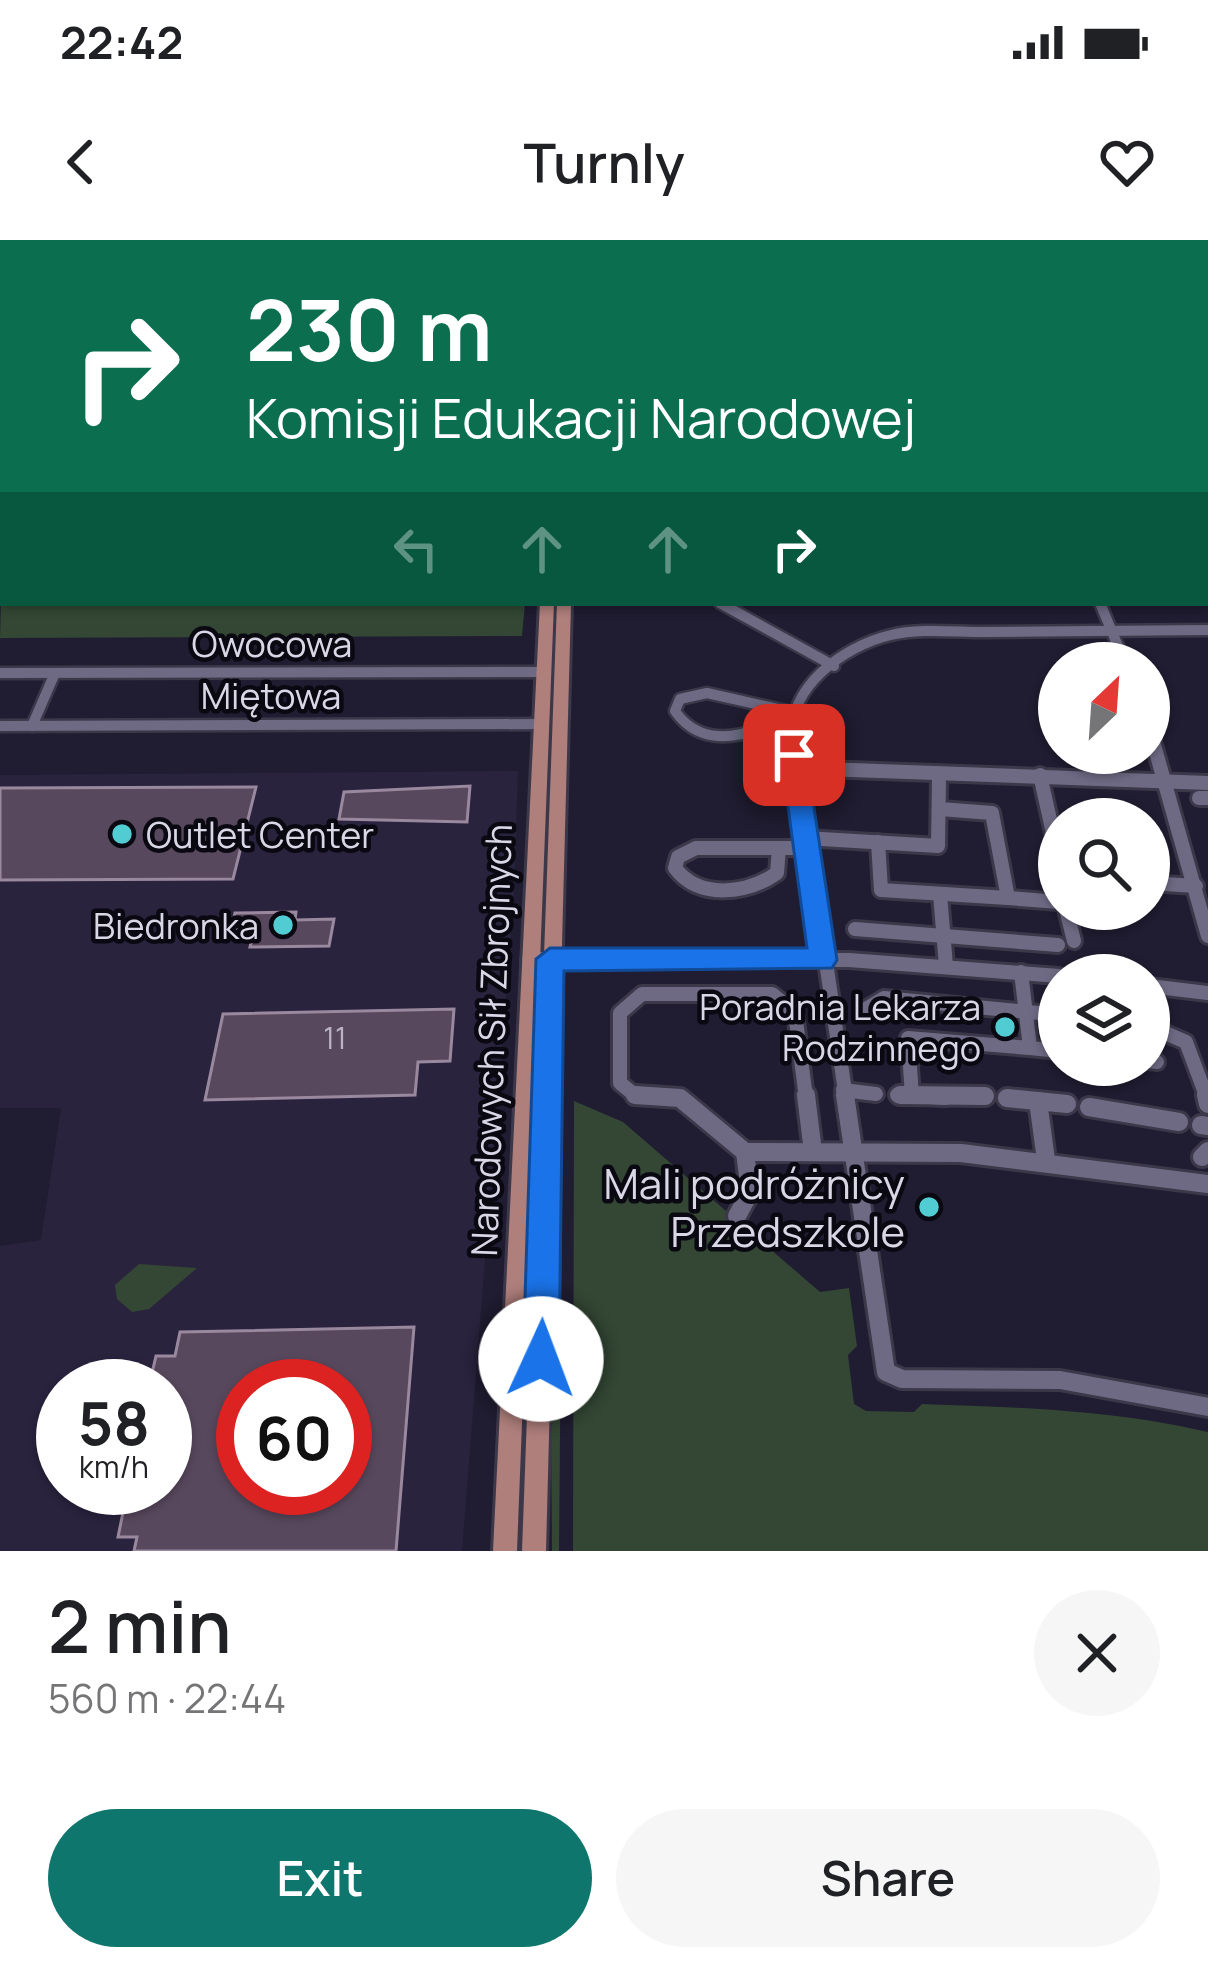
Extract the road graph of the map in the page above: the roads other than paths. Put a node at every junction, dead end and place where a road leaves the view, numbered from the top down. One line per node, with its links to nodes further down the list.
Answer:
1 (547, 606): 9 (main road, Narodowych Sił Zbrojnych)
2 (563, 606): 32 (main road, Narodowych Sił Zbrojnych)
3 (725, 606): 8 (street)
4 (1101, 606): 6 (street)
5 (1208, 630): 6 (street)
6 (1112, 631): 7 (street); 8 (street)
7 (1116, 642)
8 (834, 666): 13 (street)
9 (544, 672): 11 (street, Owocowa); 14 (main road, Narodowych Sił Zbrojnych)
10 (0, 673): 11 (street, Owocowa)
11 (55, 673): 16 (street)
12 (769, 707): 12 (street); 13 (street)
13 (791, 712): 17 (street)
14 (542, 724): 16 (street, Miętowa); 31 (main road, Narodowych Sił Zbrojnych)
15 (0, 726): 16 (street, Miętowa)
16 (32, 726)
17 (796, 768): 19 (street); 26 (street)
18 (1164, 774): 21 (street)
19 (1040, 775): 21 (street); 23 (street)
20 (939, 776): 24 (street)
21 (1166, 781): 22 (street); 28 (street)
22 (1208, 783)
23 (1045, 798)
24 (940, 809): 25 (street); 34 (street)
25 (878, 842): 26 (street); 33 (street)
26 (806, 843): 27 (street); 42 (street)
27 (779, 848): 27 (street)
28 (1200, 870): 30 (street)
29 (1170, 884): 30 (street)
30 (1196, 886): 39 (street)
31 (532, 890): 32 (main road); 40 (main road, Narodowych Sił Zbrojnych)
32 (554, 891): 41 (main road, Narodowych Sił Zbrojnych)
33 (940, 894): 34 (street); 38 (street)
34 (1008, 898): 35 (street)
35 (1038, 900)
36 (855, 929): 38 (street)
37 (1066, 930): 38 (street)
38 (944, 935): 43 (street)
39 (1208, 936)
40 (529, 959): 41 (street); 52 (main road, Narodowych Sił Zbrojnych)
41 (550, 959): 42 (street); 52 (main road, Narodowych Sił Zbrojnych)
42 (822, 960): 43 (street); 55 (street)
43 (946, 966): 44 (street)
44 (1021, 972): 45 (street); 49 (street)
45 (1038, 974)
46 (1170, 988): 47 (street)
47 (1208, 993)
48 (866, 1009): 49 (street)
49 (1026, 1012): 50 (street); 53 (street)
50 (1038, 1013)
51 (1170, 1028): 61 (street)
52 (538, 1042): 71 (main road, Narodowych Sił Zbrojnych); 72 (main road, Narodowych Sił Zbrojnych)
53 (1030, 1048): 54 (street); 57 (street)
54 (1038, 1049)
55 (842, 1090): 56 (street); 64 (street)
56 (876, 1094)
57 (986, 1096)
58 (1007, 1098): 59 (street)
59 (1038, 1101): 60 (street); 67 (street)
60 (1067, 1104)
61 (1208, 1104)
62 (1088, 1107): 63 (street)
63 (1179, 1122)
64 (851, 1151): 66 (street); 67 (street); 70 (street)
65 (745, 1152): 66 (street); 66 (street); 69 (street)
66 (813, 1152)
67 (1046, 1160): 68 (street)
68 (1208, 1184)
69 (737, 1216)
70 (1208, 1407)
71 (505, 1551)
72 (534, 1551)

